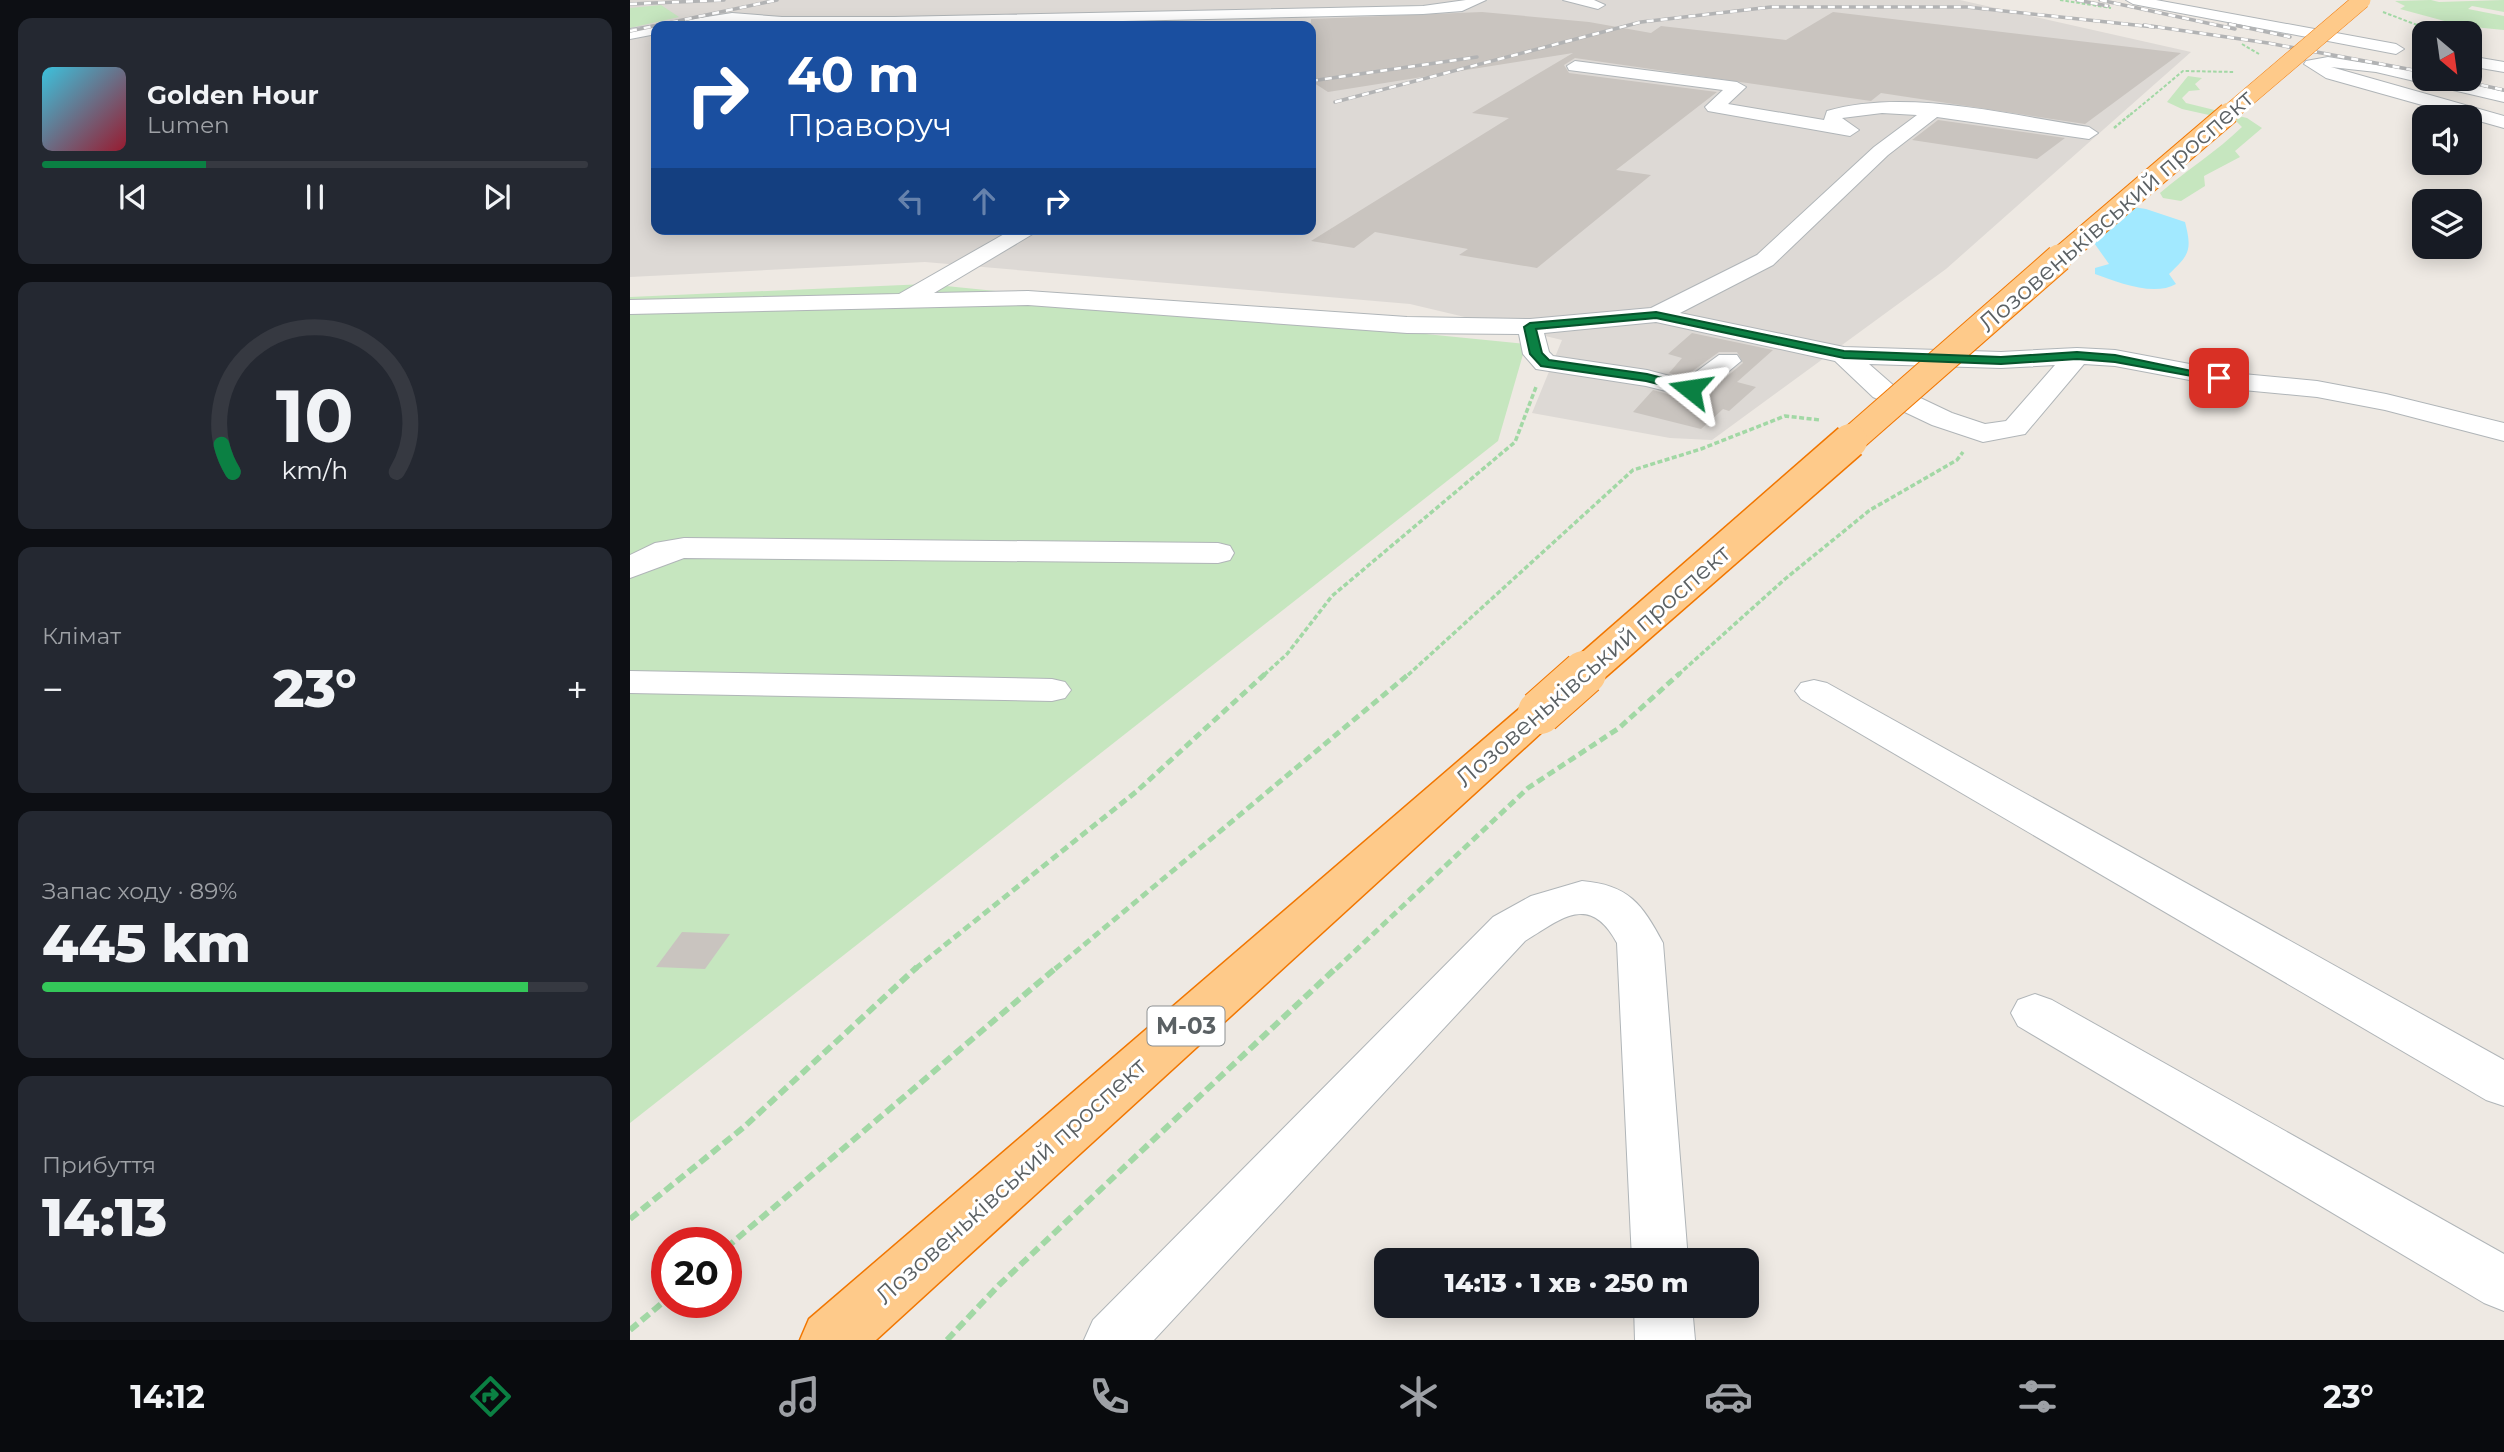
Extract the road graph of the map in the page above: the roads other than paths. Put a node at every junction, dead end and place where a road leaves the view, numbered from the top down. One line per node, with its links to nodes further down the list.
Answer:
1 (1479, 0): 8 (lane)
2 (1570, 0): 4 (street)
3 (2133, 0): 11 (street)
4 (1598, 5)
5 (2373, 6): 40 (highway, Лозовеньківський проспект / М-03, bridge)
6 (688, 21): 7 (lane)
7 (772, 21)
8 (938, 21)
9 (651, 30): 10 (street)
10 (630, 34)
11 (2412, 52)
12 (2482, 64): 14 (street)
13 (1576, 66): 18 (street)
14 (2504, 68)
15 (2504, 97): 17 (street)
16 (1932, 112): 18 (street); 19 (street); 20 (street)
17 (2504, 122)
18 (1850, 130): 20 (street)
19 (2089, 133)
20 (1881, 151): 24 (street)
21 (1019, 235): 22 (street)
22 (905, 300): 23 (street); 25 (street)
23 (630, 307)
24 (1656, 315): 25 (street); 26 (street)
25 (1530, 327): 28 (street)
26 (1844, 355): 27 (street); 27 (street)
27 (2077, 356): 29 (street)
28 (1728, 360)
29 (2504, 432)
30 (1218, 553): 31 (street)
31 (630, 568)
32 (630, 682): 33 (street)
33 (1052, 690)
34 (1814, 691): 36 (street)
35 (2035, 1013): 38 (street)
36 (2504, 1085)
37 (1659, 1248): 41 (street)
38 (2504, 1284)
39 (1664, 1318): 42 (street)
40 (831, 1340)
41 (1114, 1340)
42 (1665, 1340)

